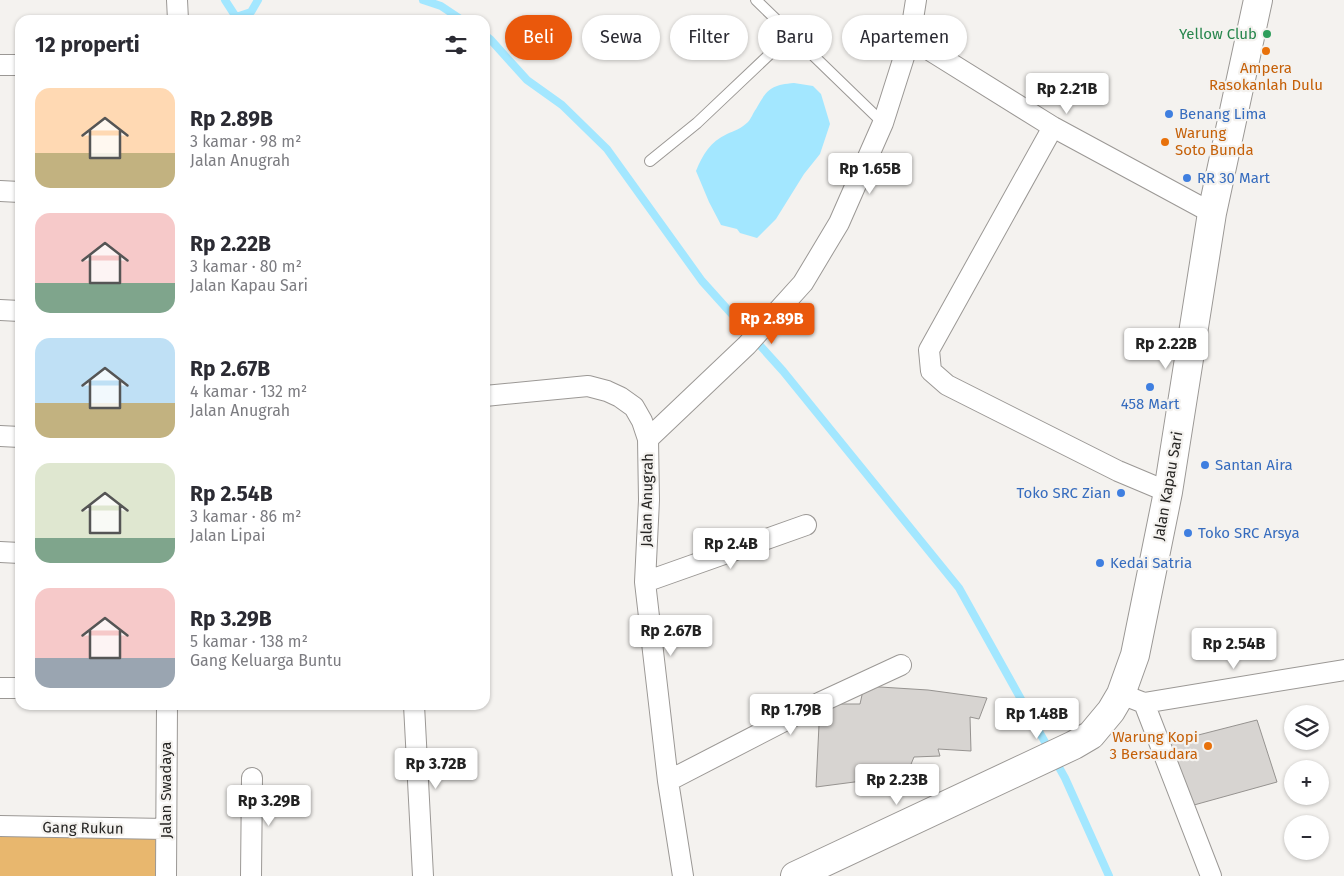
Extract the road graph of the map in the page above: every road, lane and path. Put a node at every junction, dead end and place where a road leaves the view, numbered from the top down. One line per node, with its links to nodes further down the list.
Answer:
1 (177, 0): 5 (street)
2 (756, 0): 6 (lane)
3 (916, 0): 7 (street, Jalan Anugrah)
4 (1258, 0): 19 (main road, Jalan Kapau Sari)
5 (178, 15)
6 (771, 15)
7 (914, 15)
8 (764, 60): 16 (lane)
9 (818, 60): 14 (lane)
10 (903, 60): 14 (street, Jalan Anugrah)
11 (945, 60): 15 (street)
12 (0, 65): 13 (street)
13 (15, 65)
14 (883, 122): 25 (street, Jalan Anugrah)
15 (1053, 127): 19 (street); 26 (street)
16 (650, 161)
17 (0, 191): 18 (street)
18 (15, 192)
19 (1212, 212): 26 (main road, Jalan Kapau Sari)
20 (0, 310): 21 (street)
21 (15, 310)
22 (490, 396): 25 (street)
23 (0, 436): 24 (street)
24 (15, 437)
25 (648, 439): 30 (street, Jalan Anugrah)
26 (1168, 492): 35 (main road, Jalan Kapau Sari)
27 (806, 525): 30 (street)
28 (0, 552): 29 (street)
29 (15, 553)
30 (645, 582): 39 (street, Jalan Anugrah)
31 (901, 665): 39 (street)
32 (1344, 670): 35 (street)
33 (0, 688): 34 (street)
34 (15, 688)
35 (1133, 699): 46 (main road, Jalan Kapau Sari); 47 (street)
36 (167, 710): 41 (street, Jalan Swadaya)
37 (414, 710): 44 (street)
38 (252, 778): 43 (street)
39 (668, 781): 45 (street, Jalan Anugrah)
40 (0, 826): 41 (street, Gang Rukun)
41 (166, 829): 42 (street, Jalan Swadaya)
42 (166, 876)
43 (251, 876)
44 (423, 876)
45 (683, 876)
46 (795, 876)
47 (1212, 876)

